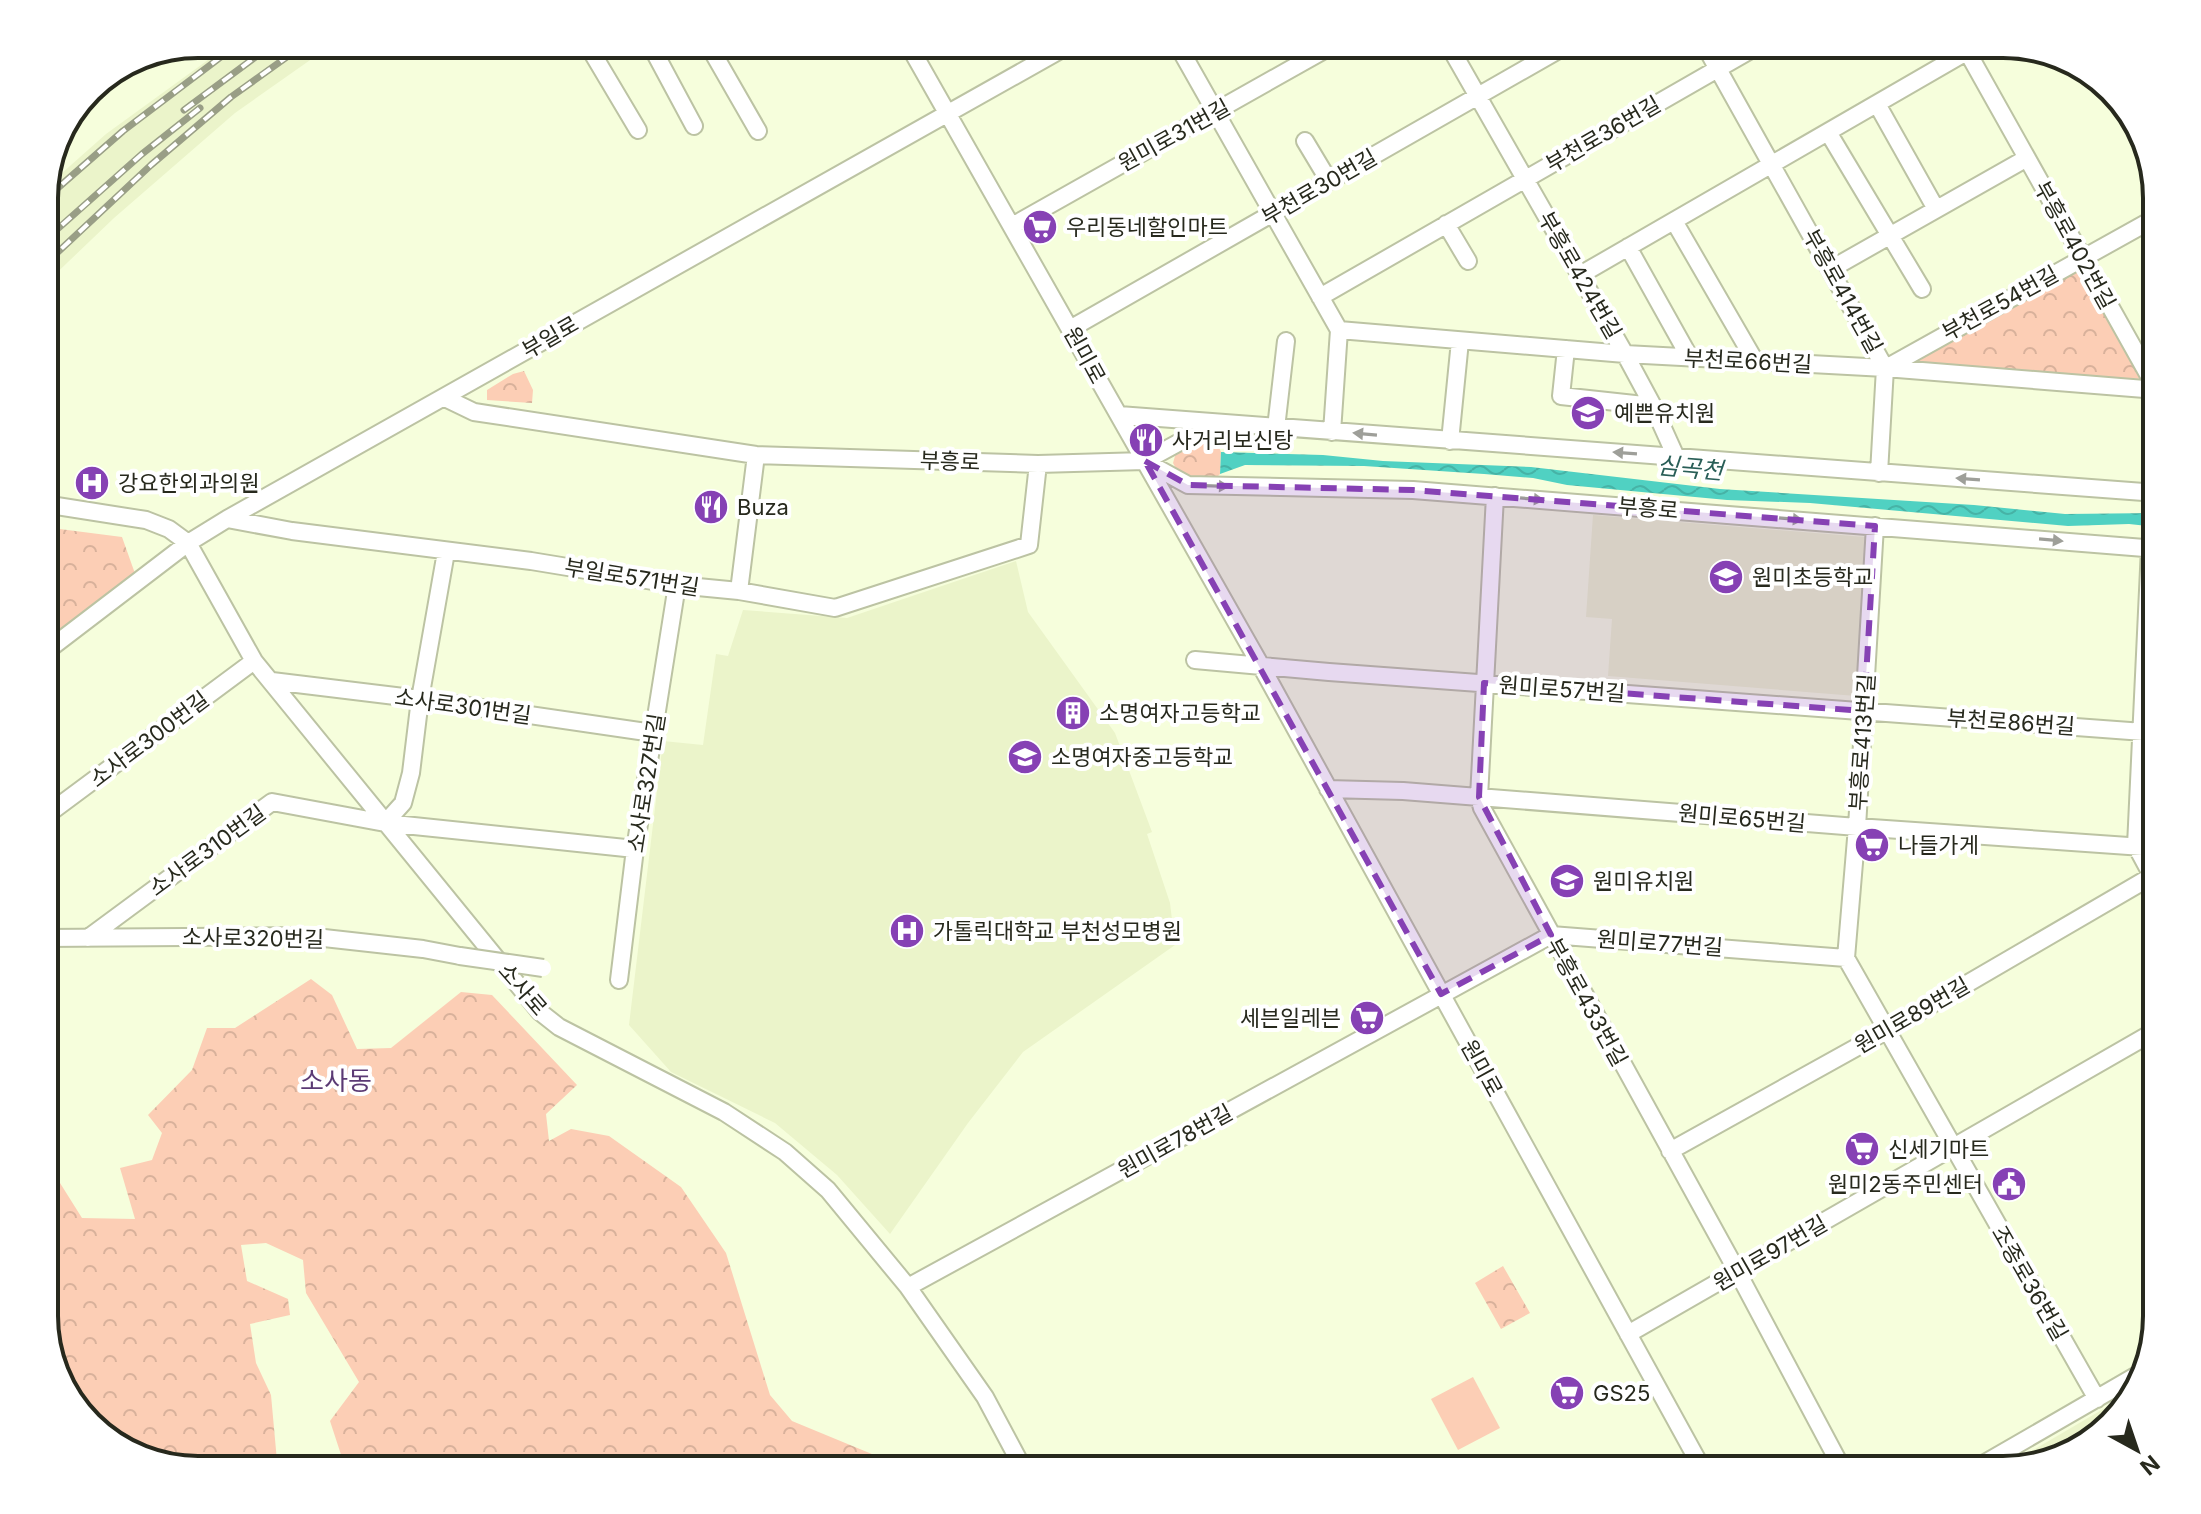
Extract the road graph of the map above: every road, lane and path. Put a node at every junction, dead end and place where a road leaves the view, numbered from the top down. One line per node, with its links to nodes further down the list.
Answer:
1 (595, 58): 20 (street)
2 (658, 58): 19 (street)
3 (716, 58): 21 (street)
4 (916, 58): 18 (street, 원미로)
5 (1047, 58): 18 (street, 부일로)
6 (1185, 58): 17 (street)
7 (1310, 58): 17 (street, 원미로31번길)
8 (1456, 58): 15 (street, 부흥로424번길)
9 (1544, 58): 15 (street, 부천로30번길)
10 (1712, 58): 14 (street, 부흥로414번길)
11 (1736, 58): 14 (street, 부천로36번길)
12 (1953, 58): 16 (street)
13 (1977, 58): 24 (street, 부흥로402번길)
14 (1718, 68): 25 (street, 부흥로414번길); 26 (street, 부천로36번길)
15 (1477, 96): 26 (street, 부흥로424번길); 27 (street, 부천로30번길)
16 (1877, 104): 22 (street); 28 (street)
17 (1215, 112): 29 (street); 33 (street, 원미로31번길)
18 (949, 114): 33 (street, 원미로); 53 (street, 부일로)
19 (694, 126)
20 (638, 130)
21 (758, 131)
22 (1828, 132): 25 (street); 34 (street)
23 (1305, 141): 27 (street)
24 (2027, 158): 28 (street); 36 (street, 부흥로402번길)
25 (1773, 164): 30 (street); 38 (street, 부흥로414번길)
26 (1524, 179): 31 (street, 부천로36번길); 39 (street, 부흥로424번길)
27 (1329, 181): 29 (street, 부천로30번길)
28 (1936, 209): 34 (street)
29 (1273, 213): 41 (street); 42 (street, 부천로30번길)
30 (1674, 221): 35 (street); 49 (street)
31 (1446, 224): 37 (street); 41 (street, 부천로36번길)
32 (2143, 224): 36 (street, 부천로54번길)
33 (1012, 226): 42 (street, 원미로)
34 (1889, 236): 38 (street); 40 (street)
35 (1628, 247): 39 (street); 48 (street)
36 (2082, 257): 50 (street, 부흥로402번길); 51 (street, 부천로54번길)
37 (1468, 261)
38 (1831, 269): 51 (street, 부흥로414번길)
39 (1580, 275): 47 (street, 부흥로424번길)
40 (1922, 289)
41 (1320, 297): 43 (street)
42 (1070, 329): 55 (street, 원미로)
43 (1339, 330): 45 (street, 부천로66번길); 58 (street)
44 (1286, 341): 57 (street)
45 (1460, 341): 46 (street, 부천로66번길); 59 (street)
46 (1566, 349): 47 (street, 부천로66번길); 54 (street)
47 (1625, 354): 48 (street, 부천로66번길); 54 (street, 부흥로424번길)
48 (1690, 358): 49 (street, 부천로66번길)
49 (1755, 361): 51 (street, 부천로66번길)
50 (2143, 365)
51 (1885, 368): 52 (street, 부천로66번길); 64 (street, 부흥로414번길)
52 (2143, 389)
53 (445, 398): 60 (street, 부흥로); 68 (street, 부일로)
54 (1653, 406): 61 (street, 부흥로424번길)
55 (1119, 415): 56 (street, 부흥로); 62 (street, 원미로)
56 (1225, 425): 57 (street, 부흥로); 62 (street, 부흥로)
57 (1276, 428): 58 (street, 부흥로)
58 (1332, 432): 59 (street, 부흥로, one-way to 58)
59 (1450, 441): 61 (street, 부흥로, one-way to 59)
60 (756, 455): 63 (street, 부흥로); 74 (street)
61 (1676, 457): 64 (street, 부흥로)
62 (1145, 461): 63 (street, 부흥로); 66 (street, 부흥로, one-way to 66); 78 (street, 원미로)
63 (1038, 464): 74 (street, 부일로571번길)
64 (1879, 473): 65 (street, 부흥로, one-way to 64)
65 (2143, 492)
66 (1495, 496): 69 (street, 부흥로, one-way to 69); 80 (street)
67 (58, 506): 70 (street)
68 (227, 519): 70 (street, 부일로); 72 (street, 부일로571번길)
69 (1875, 526): 71 (street, 부흥로, one-way to 71); 82 (street, 부흥로413번길)
70 (188, 543): 75 (street, 부일로); 77 (street, 소사로)
71 (2143, 548)
72 (446, 552): 73 (street, 부일로571번길); 81 (street)
73 (677, 585): 74 (street, 부일로571번길); 84 (street, 소사로327번길)
74 (739, 591)
75 (58, 642)
76 (1195, 660): 78 (street)
77 (254, 661): 79 (street, 소사로); 88 (street, 소사로300번길)
78 (1261, 666): 80 (street, 원미로57번길); 86 (street, 원미로)
79 (272, 681): 81 (street, 소사로301번길); 89 (street, 소사로)
80 (1484, 683): 82 (street, 원미로57번길); 87 (street)
81 (420, 699): 84 (street, 소사로301번길); 89 (street)
82 (1864, 711): 83 (street, 부천로86번길); 90 (street, 부흥로413번길)
83 (2143, 732)
84 (653, 733): 93 (street, 소사로327번길)
85 (2143, 785): 91 (street)
86 (1328, 789): 87 (street, 원미로65번길); 102 (street, 원미로)
87 (1479, 797): 90 (street, 원미로65번길); 96 (street, 부흥로433번길)
88 (58, 807)
89 (385, 823): 93 (street, 소사로310번길); 98 (street, 소사로310번길); 108 (street, 소사로)
90 (1857, 827): 91 (street, 원미로65번길); 99 (street, 부흥로413번길)
91 (2136, 846): 92 (street, 원미로65번길); 94 (street)
92 (2143, 847)
93 (635, 849): 101 (street, 소사로327번길)
94 (2143, 859)
95 (2143, 886): 103 (street, 원미로89번길)
96 (1551, 935): 99 (street, 원미로77번길); 102 (street); 106 (street, 부흥로433번길)
97 (58, 938): 98 (street, 소사로320번길)
98 (88, 938): 100 (street, 소사로320번길, bridge)
99 (1846, 958): 103 (street, 조종로36번길)
100 (543, 968)
101 (619, 980)
102 (1441, 994): 108 (street, 원미로78번길); 109 (street, 원미로)
103 (1886, 1031): 105 (street, 조종로36번길); 106 (street, 원미로89번길)
104 (2143, 1038): 105 (street, 원미로97번길)
105 (1953, 1147): 107 (street, 원미로97번길); 111 (street, 조종로36번길)
106 (1670, 1151): 107 (street, 부흥로433번길)
107 (1737, 1271): 109 (street, 원미로97번길); 114 (street, 부흥로433번길)
108 (908, 1287): 112 (street, 소사로)
109 (1628, 1334): 113 (street, 원미로)
110 (2127, 1381): 111 (street)
111 (2097, 1399): 115 (street)
112 (1017, 1456)
113 (1695, 1456)
114 (1836, 1456)
115 (1997, 1456)

